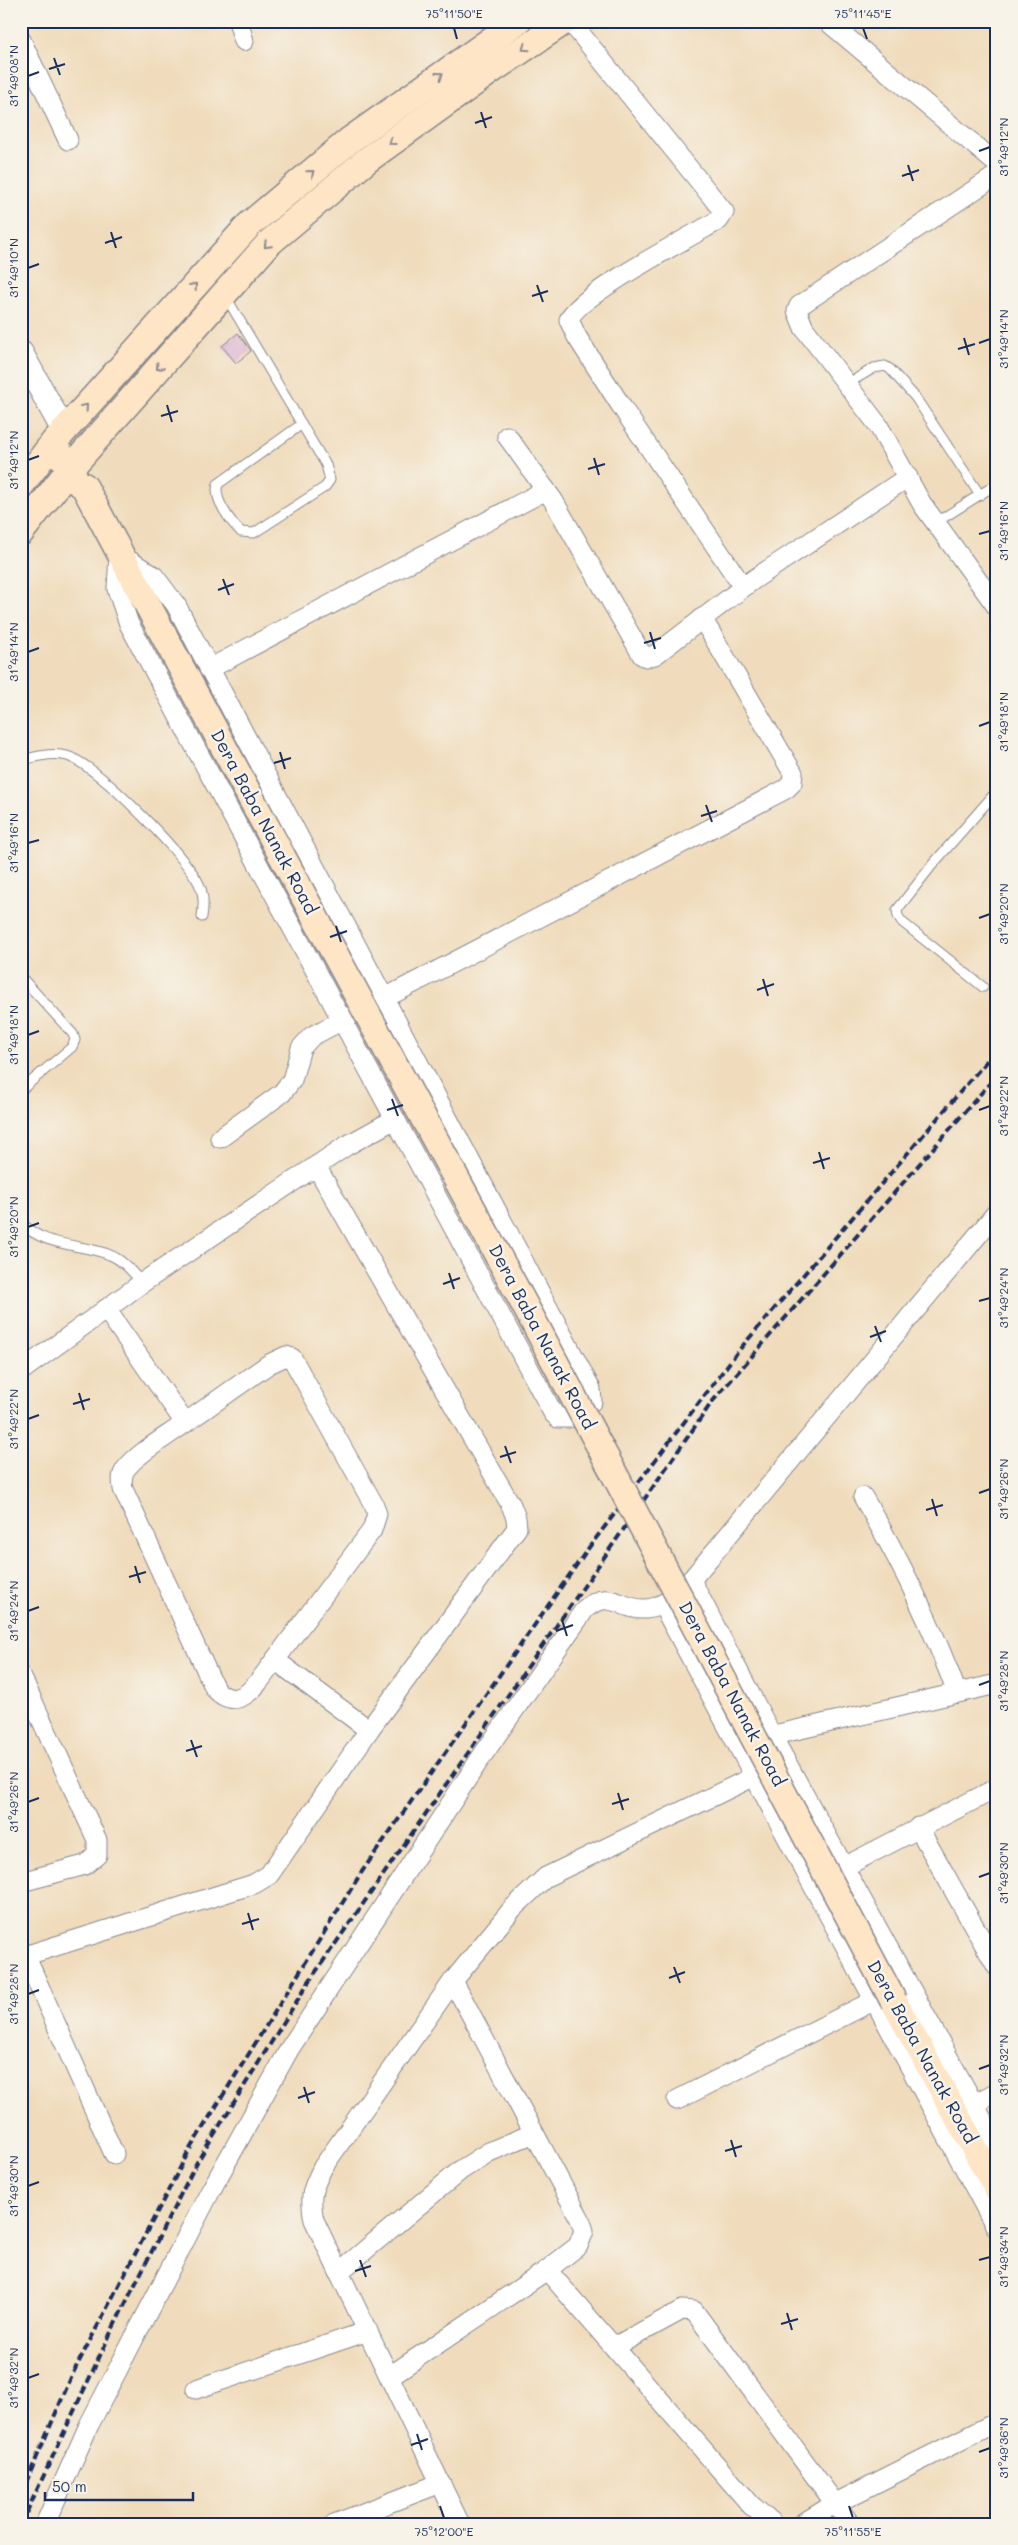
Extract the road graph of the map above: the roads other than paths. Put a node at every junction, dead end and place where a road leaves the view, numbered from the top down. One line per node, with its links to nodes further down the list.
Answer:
1 (238, 21): 7 (street)
2 (518, 21): 16 (main road, one-way to 2)
3 (566, 21): 11 (main road, one-way to 11)
4 (570, 21): 27 (street)
5 (827, 21): 9 (street)
6 (21, 40): 8 (street)
7 (244, 41)
8 (68, 140)
9 (997, 164)
10 (997, 175): 14 (street)
11 (224, 292): 15 (lane); 18 (main road, one-way to 18)
12 (21, 353): 16 (street)
13 (21, 382): 16 (street)
14 (847, 384): 19 (street); 23 (lane)
15 (302, 424): 15 (lane)
16 (59, 436): 18 (main road, Dera Baba Nanak Road); 21 (main road)
17 (507, 436): 22 (street)
18 (77, 472): 25 (main road); 26 (main road, Dera Baba Nanak Road)
19 (908, 477): 24 (street); 27 (street)
20 (997, 484): 23 (lane)
21 (21, 485)
22 (546, 490): 29 (street); 30 (street)
23 (980, 495): 24 (lane)
24 (935, 523): 28 (street)
25 (21, 532)
26 (118, 554): 30 (street); 37 (street); 73 (main road, Dera Baba Nanak Road, bridge)
27 (744, 586): 29 (street)
28 (997, 607)
29 (702, 618): 36 (street)
30 (209, 669): 36 (street)
31 (21, 760): 33 (lane)
32 (997, 791): 35 (lane)
33 (202, 917)
34 (21, 977): 38 (lane)
35 (983, 987)
36 (384, 998): 37 (street); 39 (street)
37 (342, 1020): 39 (street); 40 (street)
38 (21, 1090)
39 (395, 1119): 41 (street)
40 (220, 1138)
41 (316, 1166): 44 (street); 55 (street)
42 (997, 1212): 49 (street)
43 (21, 1222): 44 (lane)
44 (142, 1283): 45 (street)
45 (106, 1309): 46 (street); 47 (street)
46 (21, 1371)
47 (185, 1423): 51 (street); 51 (street)
48 (863, 1497): 54 (street)
49 (691, 1580): 50 (street); 56 (street)
50 (662, 1604): 57 (street); 84 (street)
51 (275, 1660): 55 (street)
52 (21, 1676): 62 (street)
53 (997, 1684): 54 (street)
54 (957, 1693): 56 (street)
55 (370, 1730): 63 (street)
56 (772, 1736): 57 (street); 61 (street)
57 (738, 1744): 58 (street)
58 (755, 1776): 65 (street); 66 (street)
59 (997, 1788): 60 (street)
60 (918, 1827): 61 (street); 64 (street)
61 (844, 1867): 69 (street)
62 (21, 1882)
63 (24, 1957): 72 (street)
64 (997, 1967)
65 (453, 1981): 70 (street); 76 (street)
66 (875, 2000): 68 (street); 74 (street)
67 (997, 2092): 69 (street)
68 (677, 2100)
69 (974, 2104): 71 (street)
70 (534, 2133): 75 (street); 76 (street)
71 (997, 2146)
72 (114, 2154)
73 (997, 2189)
74 (997, 2228)
75 (547, 2270): 78 (street); 79 (street)
76 (340, 2272): 77 (street)
77 (368, 2331): 79 (street); 80 (street)
78 (614, 2347): 83 (street); 87 (street)
79 (390, 2376): 82 (street)
80 (196, 2389)
81 (997, 2422): 83 (street)
82 (441, 2483): 85 (street); 86 (street)
83 (836, 2503): 88 (street); 89 (street)
84 (45, 2524)
85 (334, 2524)
86 (460, 2524)
87 (773, 2524)
88 (802, 2524)
89 (850, 2524)

